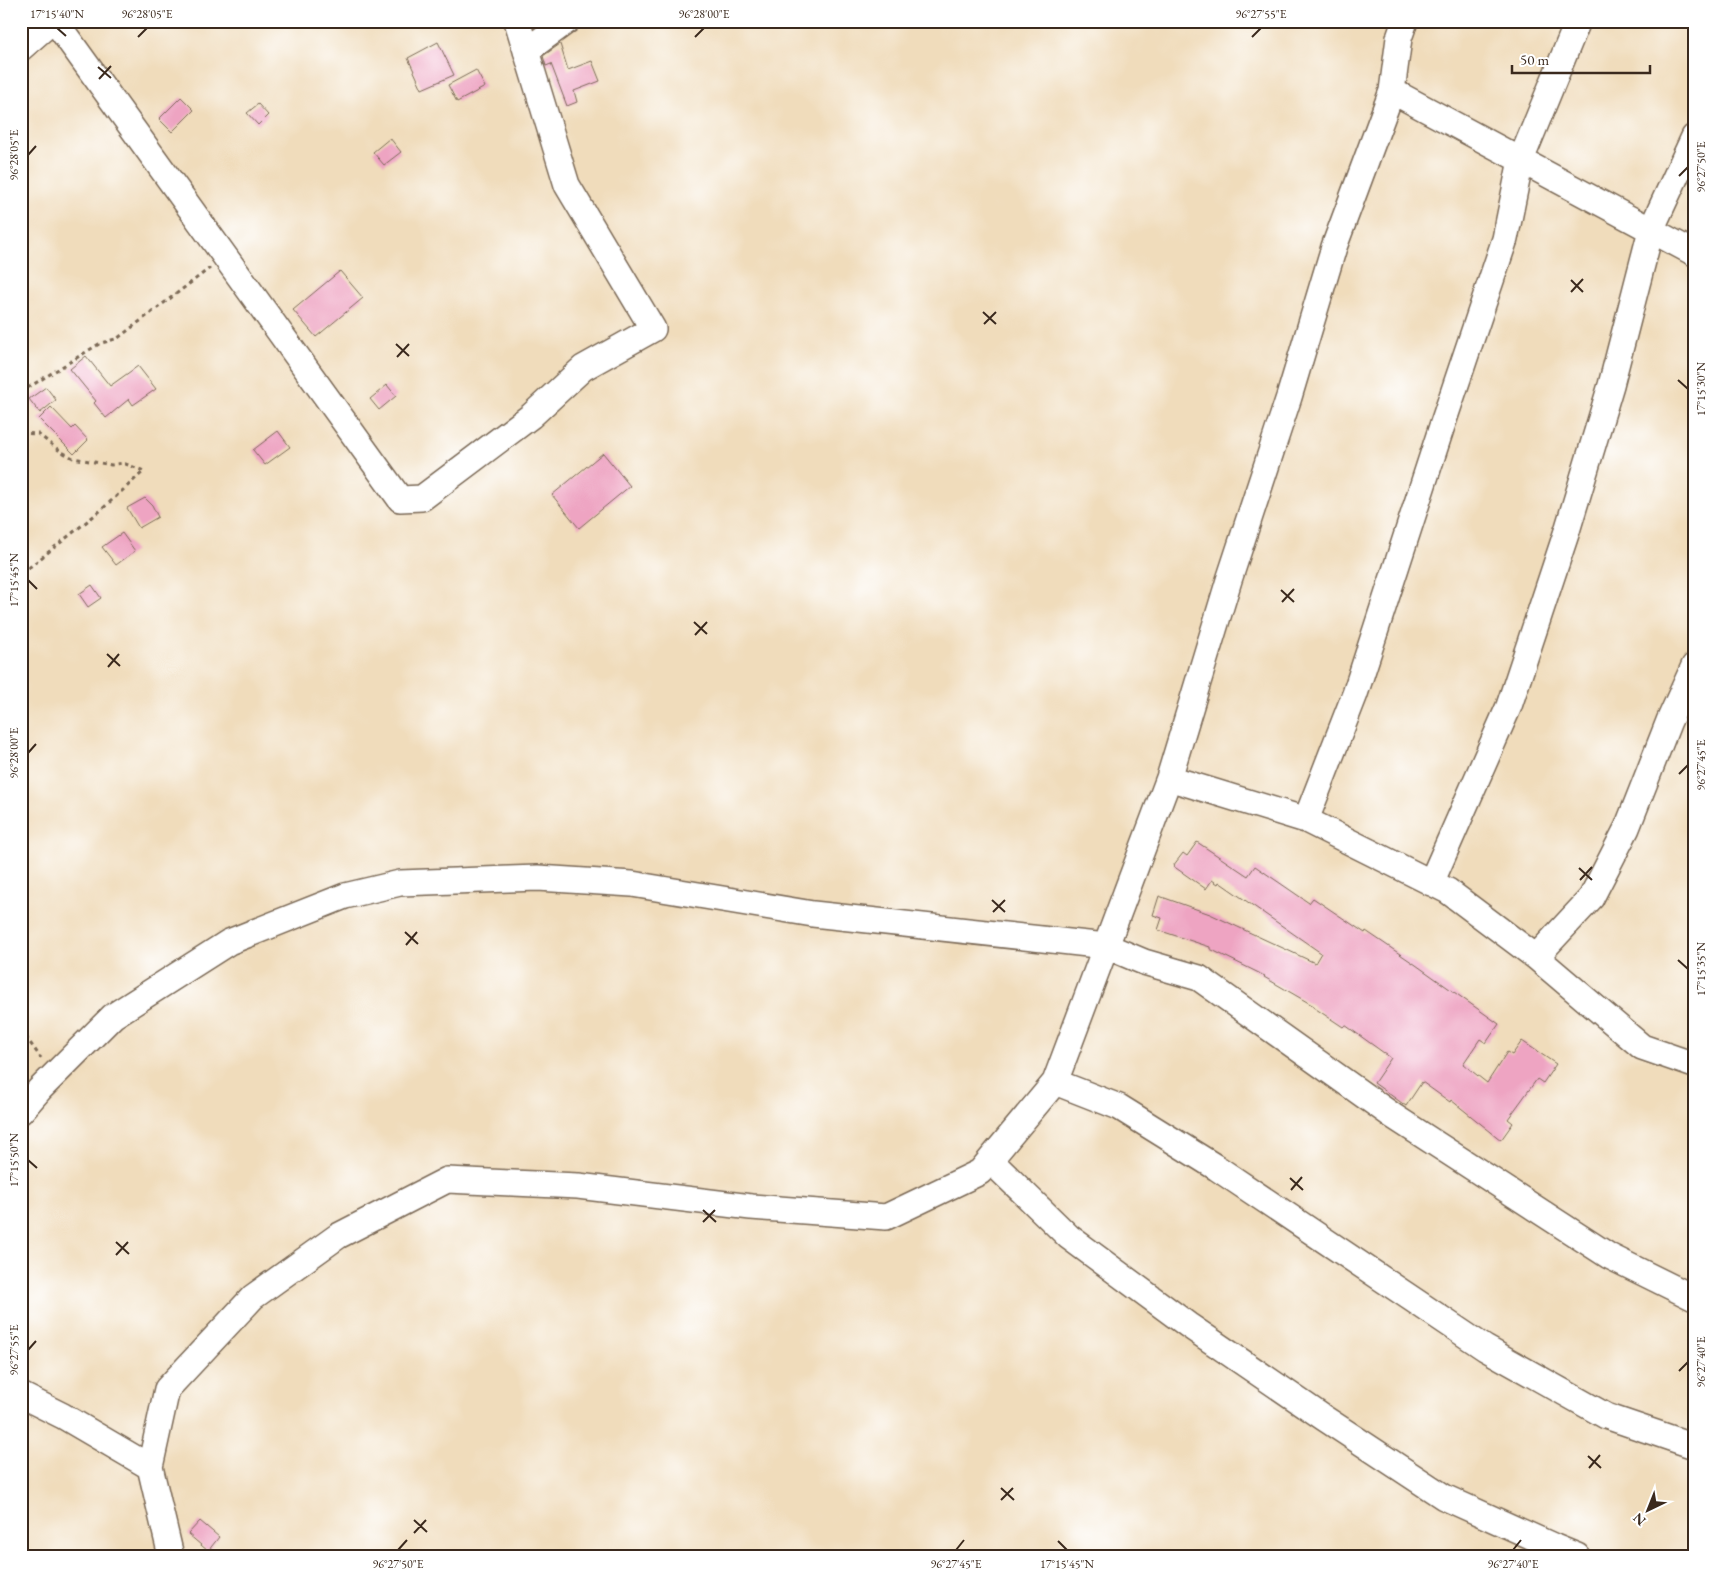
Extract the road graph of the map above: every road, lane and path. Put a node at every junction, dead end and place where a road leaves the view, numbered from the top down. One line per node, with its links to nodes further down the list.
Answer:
1 (54, 21): 6 (street); 13 (street)
2 (517, 21): 7 (street)
3 (567, 21): 7 (street)
4 (1405, 21): 8 (street)
5 (1578, 21): 10 (street)
6 (21, 48)
7 (526, 51): 13 (street)
8 (1392, 91): 10 (street); 18 (street)
9 (1694, 137): 11 (street)
10 (1521, 160): 11 (street); 19 (street)
11 (1651, 230): 12 (street); 20 (street)
12 (1694, 253)
13 (225, 257): 14 (path)
14 (21, 392)
15 (21, 433): 16 (path)
16 (21, 574)
17 (1694, 666): 22 (street)
18 (1169, 778): 19 (street); 21 (street)
19 (1306, 820): 20 (street)
20 (1431, 883): 22 (street)
21 (1106, 946): 25 (street); 26 (street); 29 (street)
22 (1536, 957): 24 (street)
23 (21, 1030): 25 (path)
24 (1694, 1065)
25 (54, 1075): 27 (street)
26 (1055, 1082): 28 (street); 31 (street)
27 (21, 1111)
28 (990, 1160): 32 (street); 34 (street)
29 (1694, 1298)
30 (21, 1395): 32 (street)
31 (1694, 1446)
32 (150, 1468): 33 (street)
33 (171, 1556)
34 (1577, 1556)

